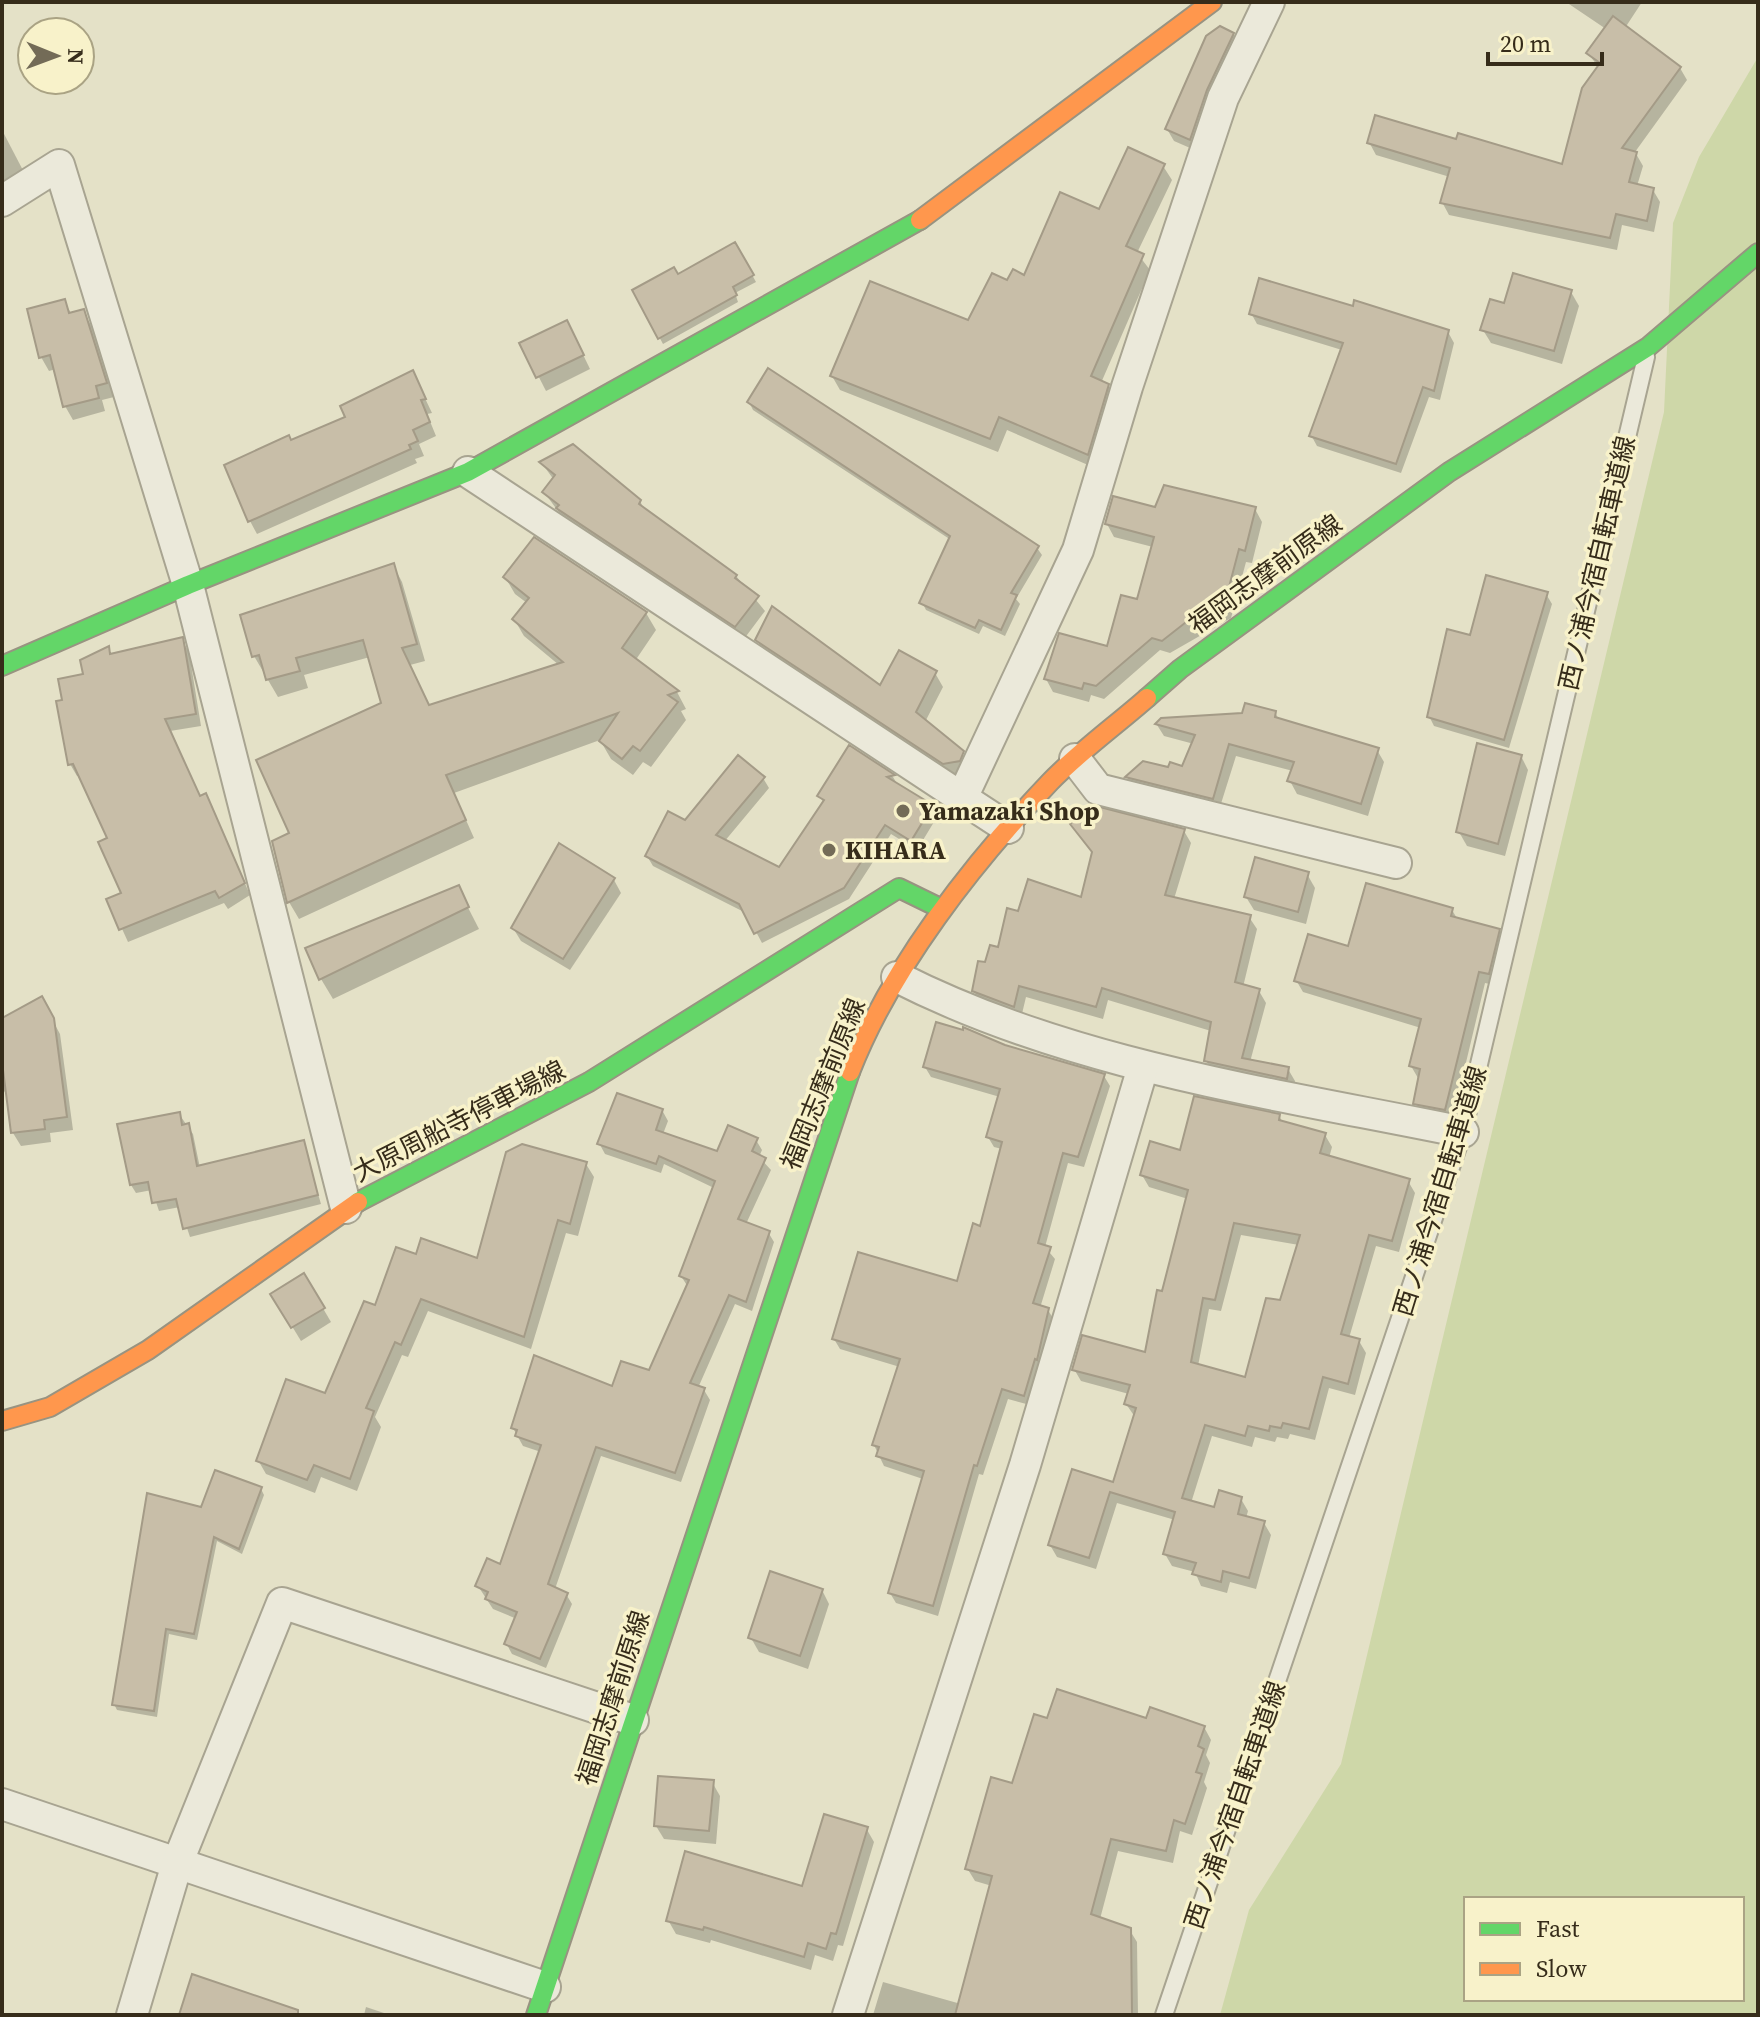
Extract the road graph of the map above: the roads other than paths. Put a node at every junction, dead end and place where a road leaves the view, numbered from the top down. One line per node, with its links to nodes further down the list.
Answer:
1 (1212, 2): 6 (main road)
2 (1269, 2): 10 (street)
3 (2, 201): 7 (street)
4 (1758, 253): 5 (main road, 福岡志摩前原線)
5 (1648, 347): 9 (main road, 福岡志摩前原線); 16 (lane, 西ノ浦今宿自転車道線)
6 (468, 472): 7 (main road); 10 (street)
7 (188, 585): 8 (main road); 17 (street)
8 (2, 666)
9 (1075, 759): 11 (main road, 福岡志摩前原線); 12 (street)
10 (962, 798): 11 (street)
11 (1008, 828): 13 (main road, 福岡志摩前原線)
12 (1396, 863)
13 (942, 909): 14 (main road, 福岡志摩前原線); 17 (main road, 大原周船寺停車場線)
14 (897, 977): 15 (street); 19 (main road, 福岡志摩前原線)
15 (1143, 1067): 16 (street); 24 (street)
16 (1463, 1132): 25 (lane, 西ノ浦今宿自転車道線)
17 (346, 1208): 18 (main road, 大原周船寺停車場線)
18 (2, 1421)
19 (633, 1720): 21 (street); 22 (main road, 福岡志摩前原線)
20 (2, 1804): 21 (street)
21 (177, 1864): 22 (street); 23 (street)
22 (540, 2001)
23 (132, 2015)
24 (848, 2015)
25 (1164, 2015)

